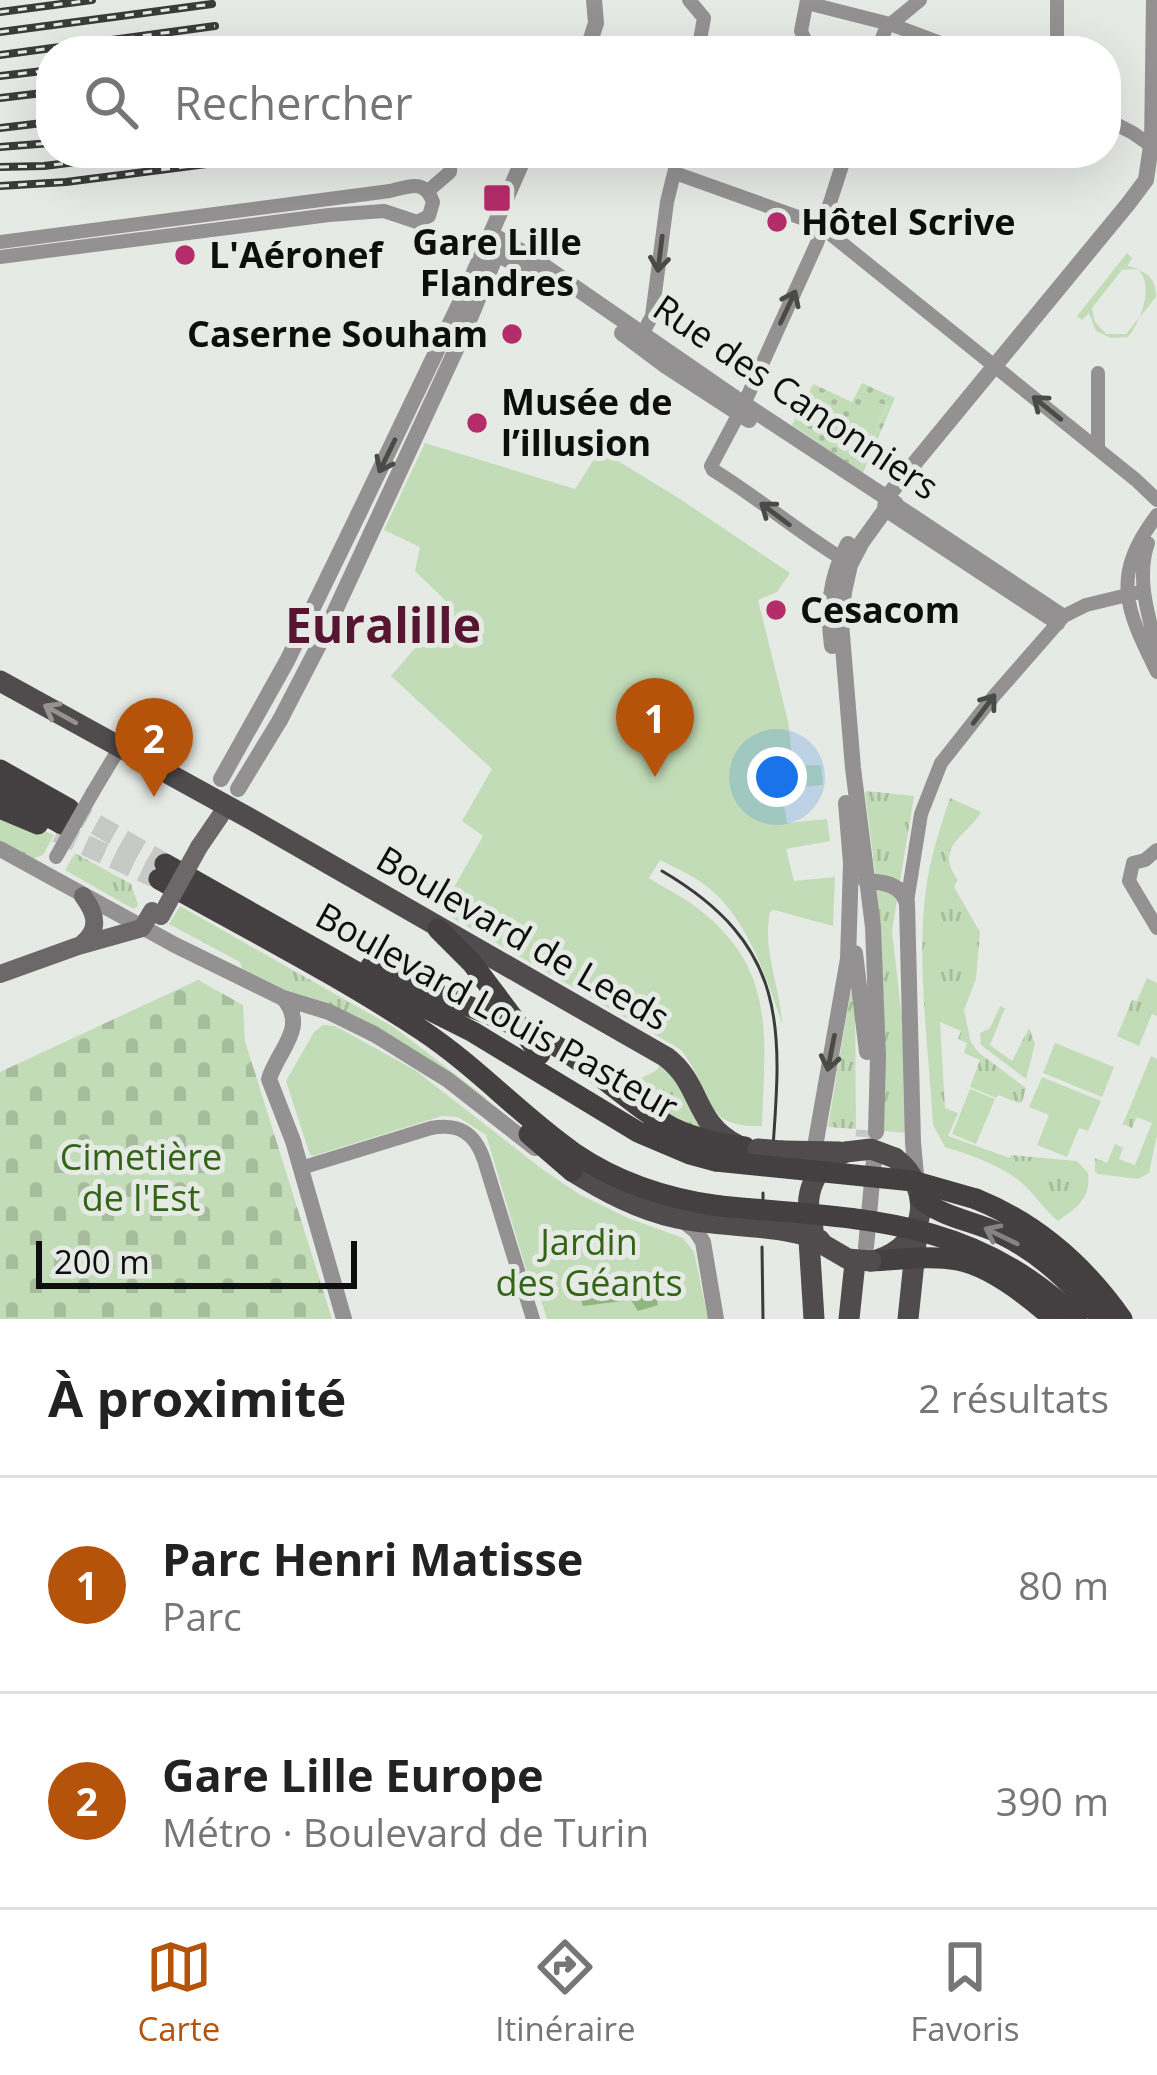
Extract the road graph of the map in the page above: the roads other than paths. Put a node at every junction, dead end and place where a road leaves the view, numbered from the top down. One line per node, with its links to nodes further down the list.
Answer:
1 (594, 0): 8 (street)
2 (689, 0): 9 (street)
3 (920, 0): 7 (street)
4 (1057, 0): 13 (street)
5 (1153, 0): 15 (street)
6 (807, 2): 7 (street); 10 (street)
7 (890, 23): 11 (street); 12 (street)
8 (592, 36)
9 (701, 36)
10 (803, 36)
11 (882, 36)
12 (923, 36)
13 (1057, 36)
14 (1121, 127): 15 (street)
15 (1154, 148): 27 (street)
16 (450, 168): 21 (street)
17 (520, 168): 24 (street)
18 (676, 168): 20 (street)
19 (841, 168): 22 (street)
20 (675, 173): 22 (street); 26 (street, one-way to 26)
21 (428, 191): 23 (street); 25 (street)
22 (823, 228): 27 (street); 29 (street, one-way to 22)
23 (0, 242)
24 (491, 245): 26 (street, Rue des Canonniers); 44 (street, bridge)
25 (0, 257)
26 (639, 339): 29 (street, Rue des Canonniers)
27 (996, 366): 30 (street, one-way to 27); 32 (street)
28 (1098, 373): 30 (street)
29 (741, 408): 32 (street, Rue des Canonniers); 34 (street, one-way to 29)
30 (1098, 449): 31 (street)
31 (1157, 500)
32 (886, 504): 34 (street); 37 (street, Rue des Canonniers); 51 (street)
33 (1157, 519): 35 (street); 36 (street)
34 (841, 558): 54 (street)
35 (1144, 590): 36 (street); 38 (street)
36 (1126, 595): 37 (street); 39 (street)
37 (1061, 620): 53 (street, one-way to 37)
38 (1157, 649)
39 (1157, 672)
40 (0, 681): 41 (main road, Boulevard de Leeds, one-way to 40)
41 (119, 747): 44 (main road, Boulevard de Leeds); 49 (street, bridge)
42 (0, 770): 46 (highway)
43 (0, 789): 46 (highway)
44 (225, 793): 55 (main road); 57 (main road, Boulevard de Leeds)
45 (0, 808): 46 (highway)
46 (63, 822)
47 (0, 849): 49 (street)
48 (1157, 850): 56 (street)
49 (46, 875): 52 (street)
50 (202, 885): 60 (highway, Boulevard Louis Pasteur); 65 (highway, Boulevard Louis Pasteur); 66 (highway)
51 (867, 886): 53 (street); 54 (street)
52 (83, 896): 55 (street); 58 (main road)
53 (907, 903): 72 (street)
54 (850, 916): 67 (street, one-way to 67)
55 (152, 922): 58 (main road); 59 (main road); 62 (street)
56 (1157, 928)
57 (438, 929): 65 (highway, bridge); 66 (main road, Boulevard de Leeds)
58 (82, 944): 59 (main road)
59 (42, 961): 61 (main road)
60 (321, 971): 70 (highway); 86 (highway, Boulevard Louis Pasteur, bridge)
61 (0, 974)
62 (283, 998): 63 (street); 64 (street)
63 (315, 1008): 64 (street); 70 (street)
64 (284, 1114): 69 (street)
65 (673, 1147): 88 (highway, Boulevard Louis Pasteur, bridge)
66 (752, 1148): 67 (main road, bridge)
67 (814, 1153): 68 (main road); 71 (street)
68 (861, 1158): 71 (main road); 72 (main road, bridge); 75 (street)
69 (301, 1168): 77 (street); 78 (street)
70 (572, 1171): 73 (main road)
71 (810, 1189): 74 (main road)
72 (919, 1191): 75 (main road); 87 (highway, one-way to 72)
73 (680, 1219): 74 (main road); 79 (street)
74 (815, 1234): 75 (main road, bridge); 76 (main road)
75 (877, 1259): 82 (main road); 83 (main road); 84 (main road); 85 (highway)
76 (811, 1274): 80 (main road); 81 (main road)
77 (344, 1319)
78 (533, 1319)
79 (716, 1319)
80 (801, 1319)
81 (814, 1319)
82 (848, 1319)
83 (859, 1319)
84 (908, 1319)
85 (1054, 1319)
86 (1077, 1319)
87 (1102, 1319)
88 (1122, 1319)

